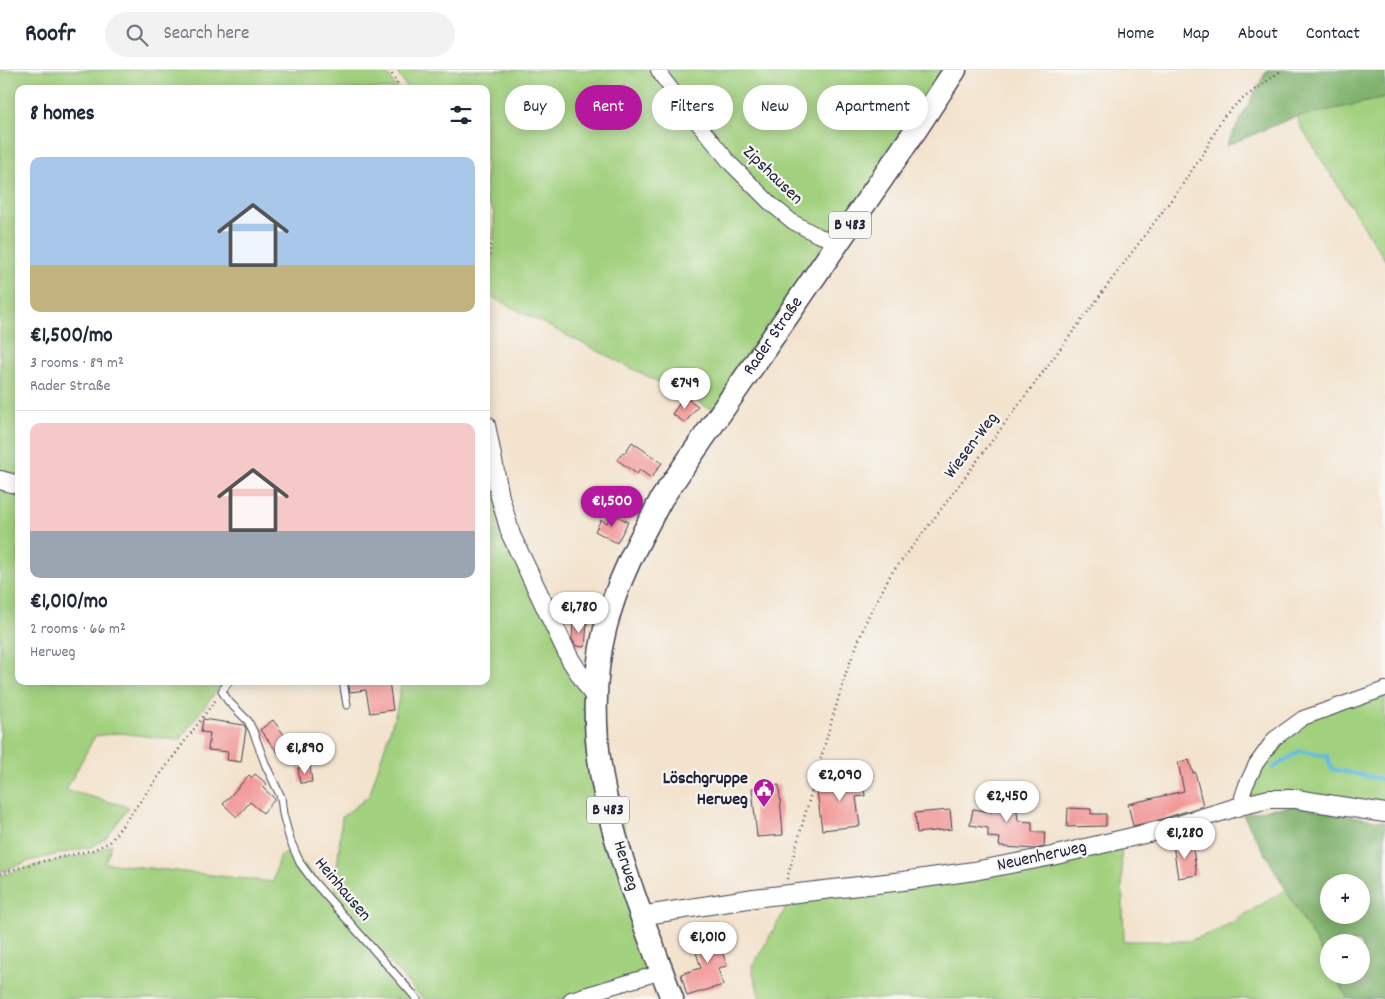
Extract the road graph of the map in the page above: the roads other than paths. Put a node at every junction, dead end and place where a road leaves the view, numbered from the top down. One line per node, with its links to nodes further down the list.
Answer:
1 (658, 70): 3 (street, Zipshausen)
2 (955, 70): 3 (main road, Rader Straße / B 483)
3 (837, 242): 10 (main road, Rader Straße / B 483)
4 (490, 445): 10 (street)
5 (0, 480): 6 (street)
6 (15, 483)
7 (226, 685): 16 (lane, Heinhausen)
8 (344, 685): 11 (lane)
9 (1385, 689): 12 (street)
10 (596, 699): 14 (main road, Herweg / B 483)
11 (347, 705)
12 (1244, 805): 13 (street, Neuenherweg); 14 (street, Neuenherweg)
13 (1385, 812)
14 (640, 916): 15 (main road, Herweg / B 483)
15 (662, 972): 17 (street); 18 (main road, Herweg / B 483)
16 (417, 999)
17 (572, 999)
18 (672, 999)

